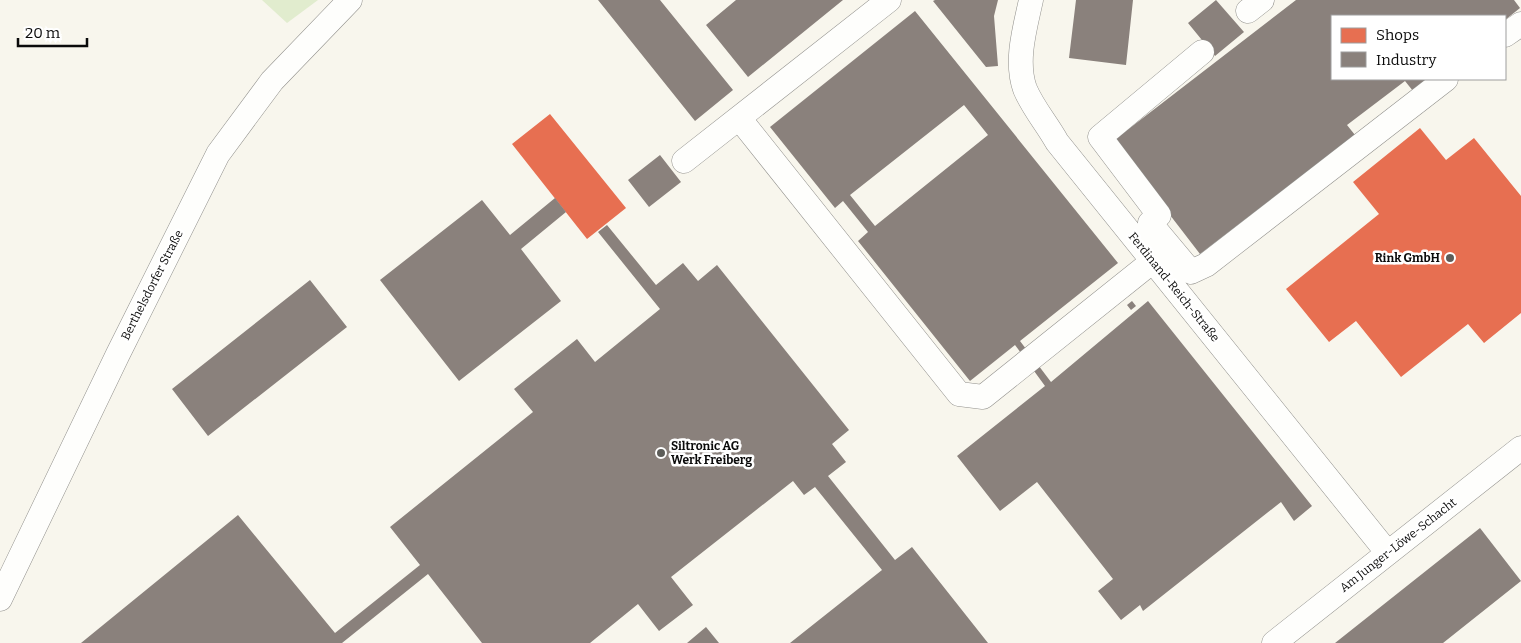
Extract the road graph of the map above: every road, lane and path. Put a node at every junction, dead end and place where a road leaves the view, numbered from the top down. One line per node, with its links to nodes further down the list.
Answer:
1 (350, 0): 15 (street, Berthelsdorfer Straße)
2 (889, 0): 8 (street)
3 (1032, 0): 10 (street, Ferdinand-Reich-Straße)
4 (1521, 24): 5 (street)
5 (1506, 34)
6 (1202, 52): 9 (street)
7 (1445, 80): 9 (street)
8 (739, 118): 11 (street); 12 (street)
9 (1100, 137): 10 (street)
10 (1072, 160): 12 (street, Ferdinand-Reich-Straße)
11 (684, 161)
12 (1153, 261): 14 (street, Ferdinand-Reich-Straße)
13 (1521, 448): 14 (street, Am Junger-Löwe-Schacht)
14 (1387, 552): 16 (street, Am Junger-Löwe-Schacht)
15 (0, 599)
16 (1274, 643)

